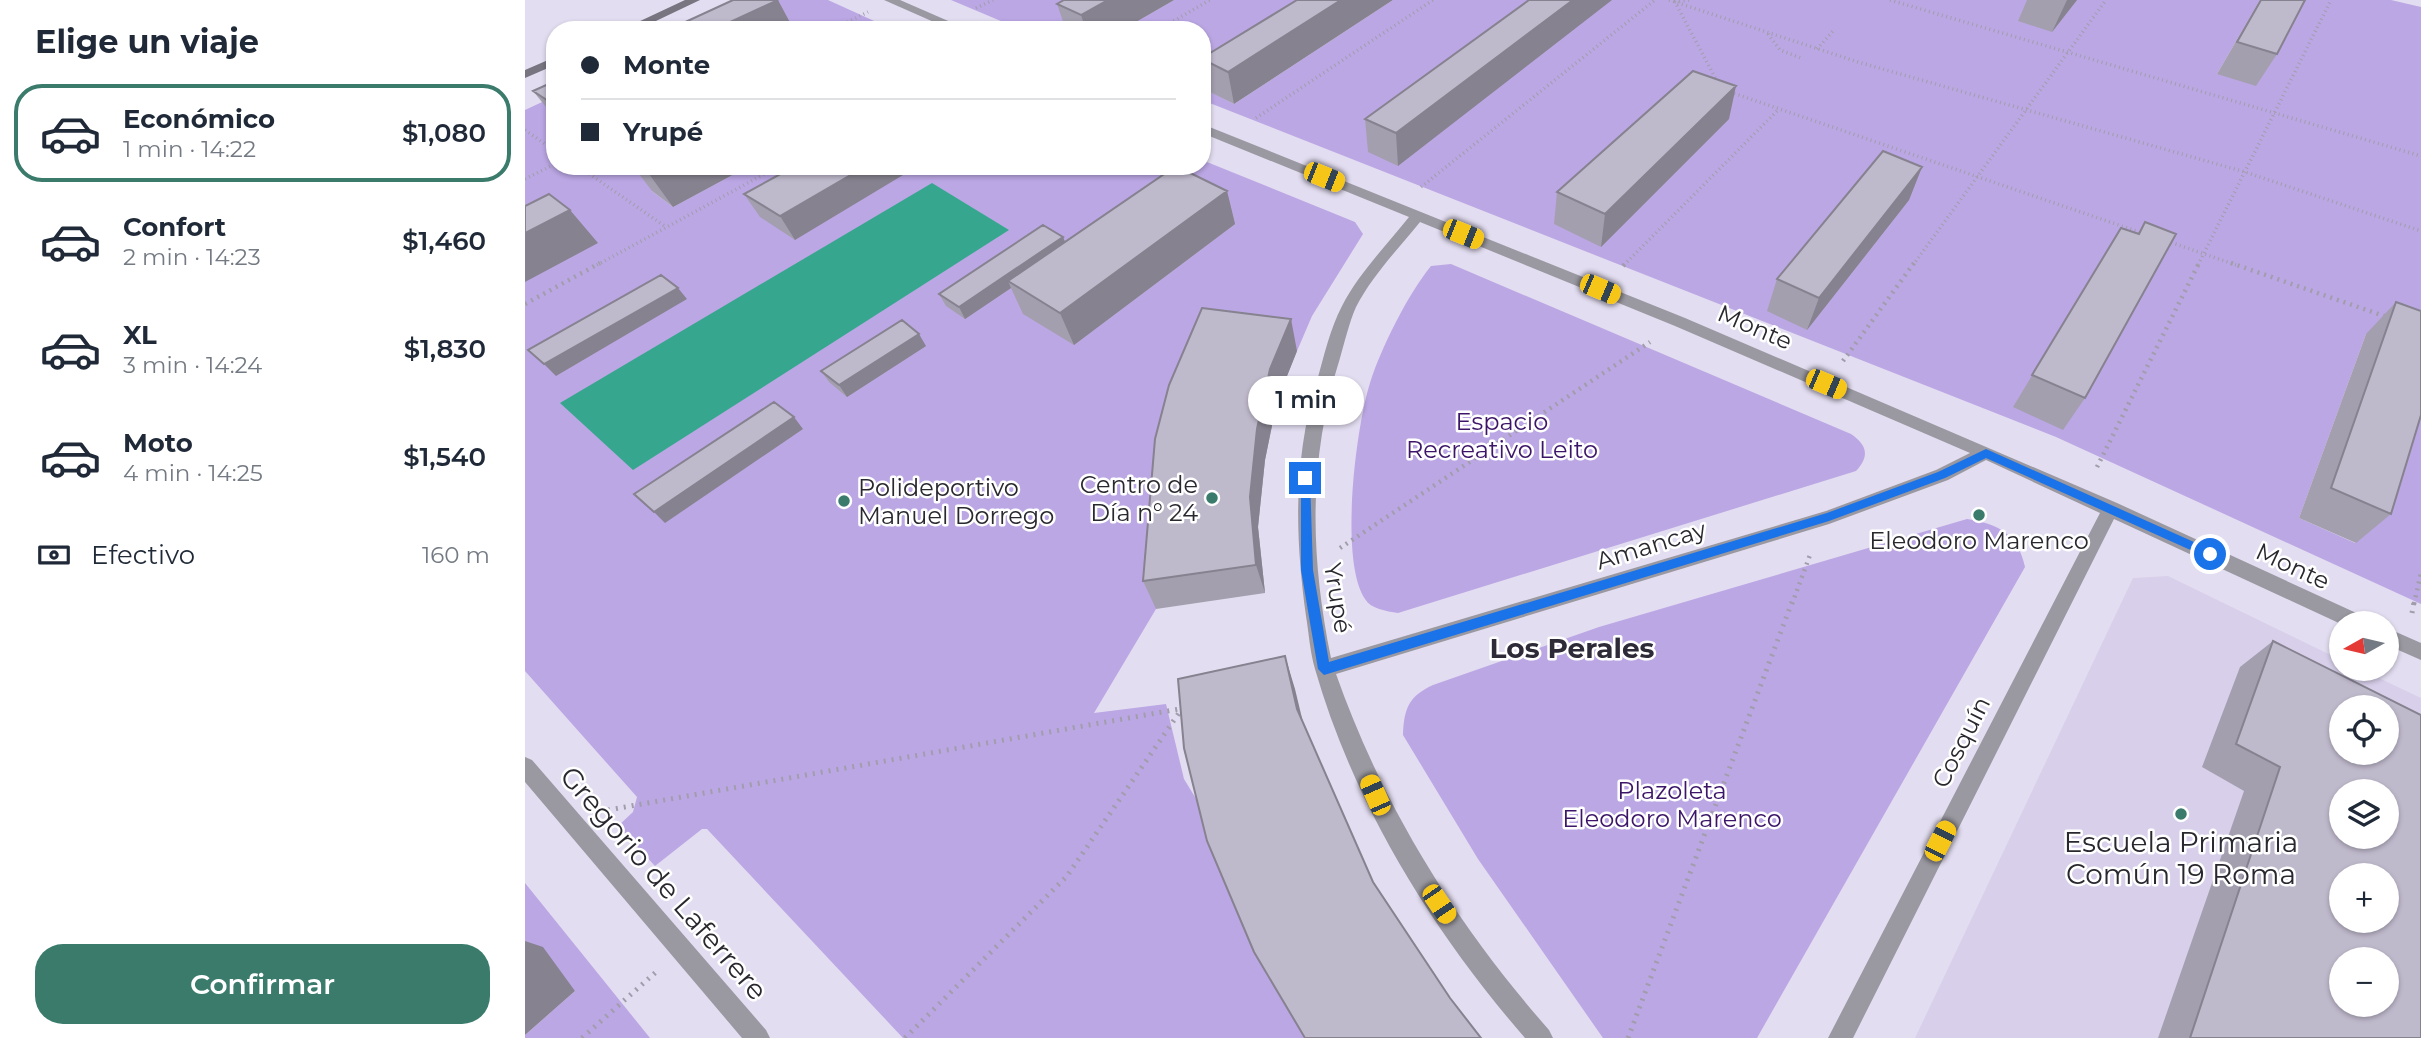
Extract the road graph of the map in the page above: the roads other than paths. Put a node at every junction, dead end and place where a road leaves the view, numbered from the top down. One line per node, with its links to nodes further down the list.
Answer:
1 (694, 0): 3 (main road)
2 (891, 0): 4 (street)
3 (647, 21)
4 (941, 21)
5 (546, 65): 6 (main road)
6 (525, 74)
7 (1211, 132): 8 (street, Monte)
8 (1417, 216): 9 (street, Monte); 14 (street, Yrupé)
9 (1986, 453): 10 (street, Monte); 14 (street, Amancay)
10 (2111, 508): 11 (street, Monte); 18 (street, Cosquín)
11 (2332, 611)
12 (2399, 642): 13 (street)
13 (2421, 652)
14 (1324, 669): 17 (street, Yrupé)
15 (525, 767): 16 (street, Gregorio de Laferrere)
16 (758, 1038)
17 (1541, 1038)
18 (1840, 1038)

